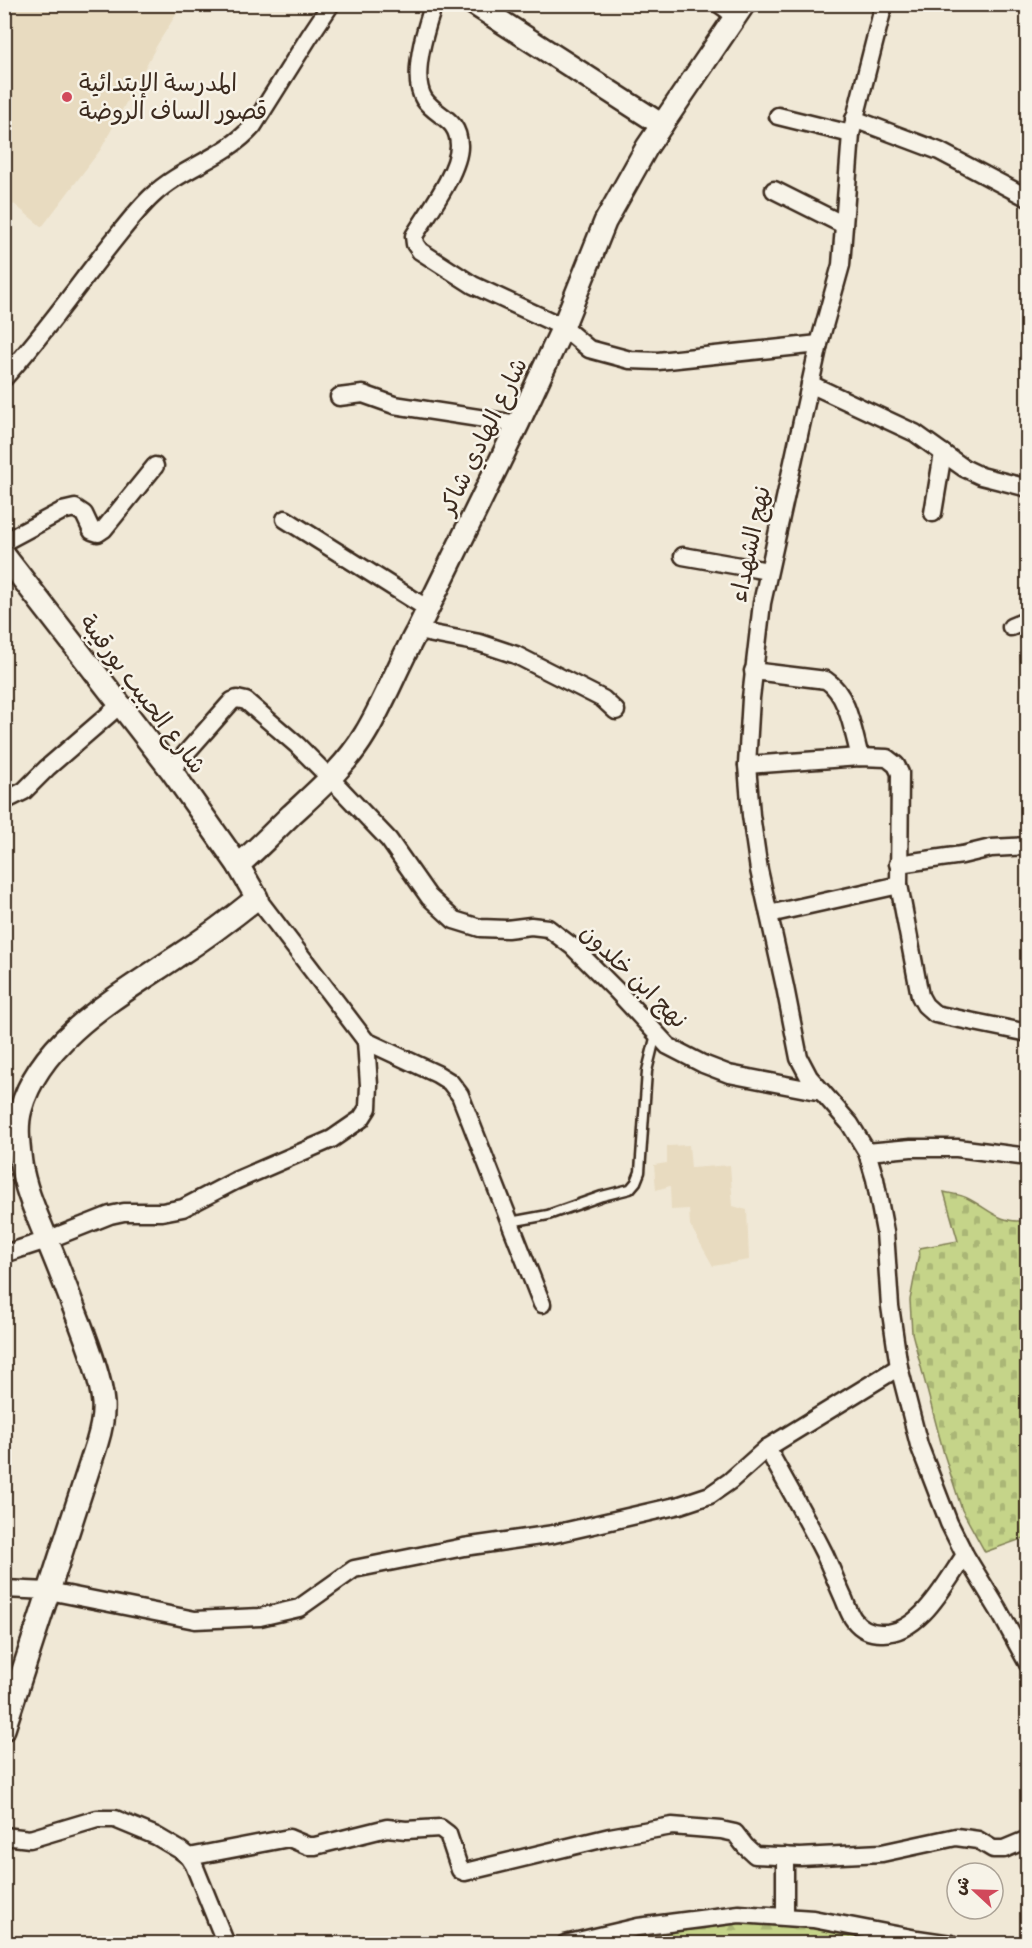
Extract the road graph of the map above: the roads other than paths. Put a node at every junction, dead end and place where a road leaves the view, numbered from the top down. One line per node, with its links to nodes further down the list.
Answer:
1 (331, 4): 14 (street)
2 (434, 4): 12 (street)
3 (474, 4): 7 (street)
4 (884, 4): 8 (street, نهج الشهداء)
5 (733, 8): 7 (street, شارع الهادي شاكر)
6 (778, 116): 8 (street)
7 (662, 124): 12 (street, شارع الهادي شاكر)
8 (852, 126): 10 (street); 11 (street, نهج الشهداء)
9 (774, 190): 11 (street)
10 (1028, 198)
11 (844, 225): 13 (street, نهج الشهداء)
12 (563, 327): 13 (street); 17 (street, شارع الهادي شاكر)
13 (819, 344): 15 (street, نهج الشهداء)
14 (4, 378)
15 (810, 384): 18 (street); 26 (street, نهج الشهداء)
16 (339, 397): 17 (street)
17 (518, 423): 27 (street, شارع الهادي شاكر)
18 (944, 453): 20 (street); 21 (street)
19 (156, 466): 23 (street)
20 (1028, 488)
21 (933, 513)
22 (285, 519): 27 (street)
23 (4, 542)
24 (4, 555): 32 (street, شارع الحبيب بورقيبة)
25 (683, 556): 26 (street)
26 (768, 571): 31 (street, نهج الشهداء)
27 (428, 609): 30 (street, شارع الهادي شاكر)
28 (1028, 620): 29 (street)
29 (1011, 627)
30 (417, 632): 33 (street); 37 (street, شارع الهادي شاكر)
31 (753, 671): 34 (street); 35 (street, نهج الشهداء)
32 (121, 705): 36 (street, شارع الحبيب بورقيبة); 38 (street)
33 (616, 711)
34 (860, 757): 35 (street); 40 (street)
35 (747, 765): 44 (street, نهج الشهداء)
36 (171, 771): 37 (street, نهج ابن خلدون); 41 (street, شارع الحبيب بورقيبة)
37 (330, 778): 41 (street, شارع الهادي شاكر); 46 (street, نهج ابن خلدون)
38 (4, 801)
39 (1028, 846): 40 (street)
40 (898, 864): 42 (street)
41 (238, 865): 43 (street, شارع الحبيب بورقيبة)
42 (899, 885): 44 (street); 45 (street)
43 (257, 898): 47 (street); 52 (street)
44 (769, 914): 48 (street, نهج الشهداء)
45 (1028, 1033)
46 (656, 1034): 48 (street, نهج ابن خلدون); 51 (lane)
47 (366, 1041): 51 (street); 52 (street)
48 (822, 1092): 49 (street, نهج الشهداء)
49 (867, 1152): 50 (street); 55 (street, نهج الشهداء)
50 (1028, 1157)
51 (510, 1222): 54 (street)
52 (47, 1240): 53 (street); 59 (street)
53 (4, 1254)
54 (542, 1304)
55 (899, 1367): 56 (street); 57 (street, نهج الشهداء)
56 (767, 1448): 57 (street); 59 (street)
57 (965, 1555): 60 (street, نهج الشهداء)
58 (4, 1589): 59 (street)
59 (49, 1591): 61 (street)
60 (1028, 1664)
61 (4, 1729)
62 (4, 1836): 65 (street)
63 (1028, 1839): 64 (street)
64 (785, 1856): 65 (street); 66 (street)
65 (189, 1857): 67 (street)
66 (785, 1916): 68 (street); 69 (street)
67 (226, 1944)
68 (565, 1944)
69 (951, 1944)

